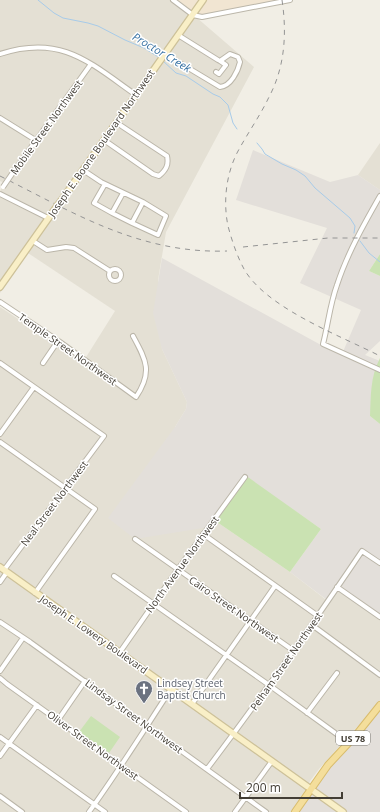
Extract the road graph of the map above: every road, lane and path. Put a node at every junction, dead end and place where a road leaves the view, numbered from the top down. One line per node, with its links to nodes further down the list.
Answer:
1 (173, 0): 4 (street)
2 (203, 0): 4 (main road, Joseph E. Boone Boulevard Northwest)
3 (290, 0): 4 (street)
4 (192, 15): 5 (main road, Joseph E. Boone Boulevard Northwest)
5 (178, 35): 7 (main road, Joseph E. Boone Boulevard Northwest); 8 (street)
6 (0, 54): 9 (street)
7 (162, 58): 8 (street); 11 (main road, Joseph E. Boone Boulevard Northwest)
8 (220, 61): 10 (street)
9 (91, 64): 11 (street); 15 (street, Mobile Street Northwest)
10 (216, 72)
11 (136, 95): 13 (main road, Joseph E. Boone Boulevard Northwest)
12 (0, 118): 15 (street)
13 (117, 123): 14 (main road, Joseph E. Boone Boulevard Northwest); 14 (street)
14 (104, 140): 16 (main road, Joseph E. Boone Boulevard Northwest)
15 (36, 141): 18 (street, Mobile Street Northwest, bridge)
16 (83, 170): 17 (street); 23 (main road, Joseph E. Boone Boulevard Northwest, bridge)
17 (105, 184): 19 (street); 22 (street)
18 (0, 192): 23 (street)
19 (123, 193): 21 (street); 22 (street)
20 (380, 196): 33 (street)
21 (143, 202): 24 (street); 24 (street)
22 (112, 213): 24 (street)
23 (48, 218): 25 (main road, Joseph E. Boone Boulevard Northwest)
24 (132, 223)
25 (33, 241): 26 (street); 27 (main road, Joseph E. Boone Boulevard Northwest)
26 (110, 271)
27 (0, 287)
28 (0, 302): 30 (street, Temple Street Northwest)
29 (133, 336): 30 (street, Temple Street Northwest)
30 (58, 341): 32 (street)
31 (0, 363): 34 (street)
32 (43, 363)
33 (380, 370)
34 (34, 387): 35 (street); 38 (street, Neal Street Northwest)
35 (0, 434)
36 (0, 442): 38 (street)
37 (245, 477): 39 (street, North Avenue Northwest)
38 (65, 488): 43 (street, Neal Street Northwest); 48 (street)
39 (203, 534): 42 (street, North Avenue Northwest); 46 (street)
40 (135, 539): 42 (street, Cairo Street Northwest)
41 (380, 563): 47 (street, Pelham Street Northwest)
42 (178, 569): 49 (street, North Avenue Northwest); 52 (street, Cairo Street Northwest)
43 (4, 570): 45 (street, Neal Street Northwest); 48 (main road, Joseph E. Lowery Boulevard)
44 (114, 576): 49 (street)
45 (0, 582)
46 (275, 586): 50 (street); 52 (street)
47 (337, 587): 50 (street, Pelham Street Northwest); 51 (street)
48 (36, 593): 57 (main road, Joseph E. Lowery Boulevard)
49 (153, 604): 57 (street, North Avenue Northwest); 58 (street)
50 (318, 616): 54 (street, Pelham Street Northwest)
51 (380, 617)
52 (251, 620): 56 (street, Cairo Street Northwest); 58 (street)
53 (0, 623): 55 (street, Lindsay Street Northwest)
54 (312, 625): 56 (street, Pelham Street Northwest); 61 (street)
55 (23, 638): 59 (street); 63 (street, Lindsay Street Northwest)
56 (294, 651): 64 (street, Pelham Street Northwest)
57 (120, 652): 65 (main road, Joseph E. Lowery Boulevard)
58 (226, 655): 64 (street); 66 (street)
59 (0, 672)
60 (337, 673): 69 (street)
61 (380, 675)
62 (0, 678): 67 (street, Oliver Street Northwest)
63 (86, 681): 70 (street); 71 (street, Lindsay Street Northwest)
64 (269, 685): 69 (street); 72 (street, Pelham Street Northwest)
65 (171, 689): 66 (main road, Joseph E. Lowery Boulevard); 71 (street)
66 (192, 704): 72 (main road, Joseph E. Lowery Boulevard)
67 (37, 705): 70 (street, Oliver Street Northwest); 74 (street)
68 (380, 705): 75 (main road, US 78)
69 (307, 713): 75 (street)
70 (58, 720): 78 (street, Oliver Street Northwest)
71 (147, 726): 78 (street); 79 (street, Lindsay Street Northwest)
72 (234, 734): 77 (main road, Joseph E. Lowery Boulevard); 79 (street, Pelham Street Northwest)
73 (0, 737): 74 (street)
74 (9, 743): 76 (street); 83 (street)
75 (349, 743): 80 (main road, US 78)
76 (0, 756)
77 (272, 761): 80 (main road, Joseph E. Lowery Boulevard); 82 (street)
78 (122, 766): 83 (street); 87 (street, Oliver Street Northwest)
79 (207, 769): 82 (street, Lindsay Street Northwest)
80 (311, 789): 90 (main road, US 78); 91 (main road, Joseph E. Lowery Boulevard)
81 (0, 796): 84 (street)
82 (246, 797): 88 (street); 89 (street, Lindsay Street Northwest)
83 (95, 804): 85 (street); 86 (street)
84 (22, 812)
85 (89, 812)
86 (105, 812)
87 (186, 812)
88 (235, 812)
89 (266, 812)
90 (295, 812)
91 (343, 812)

